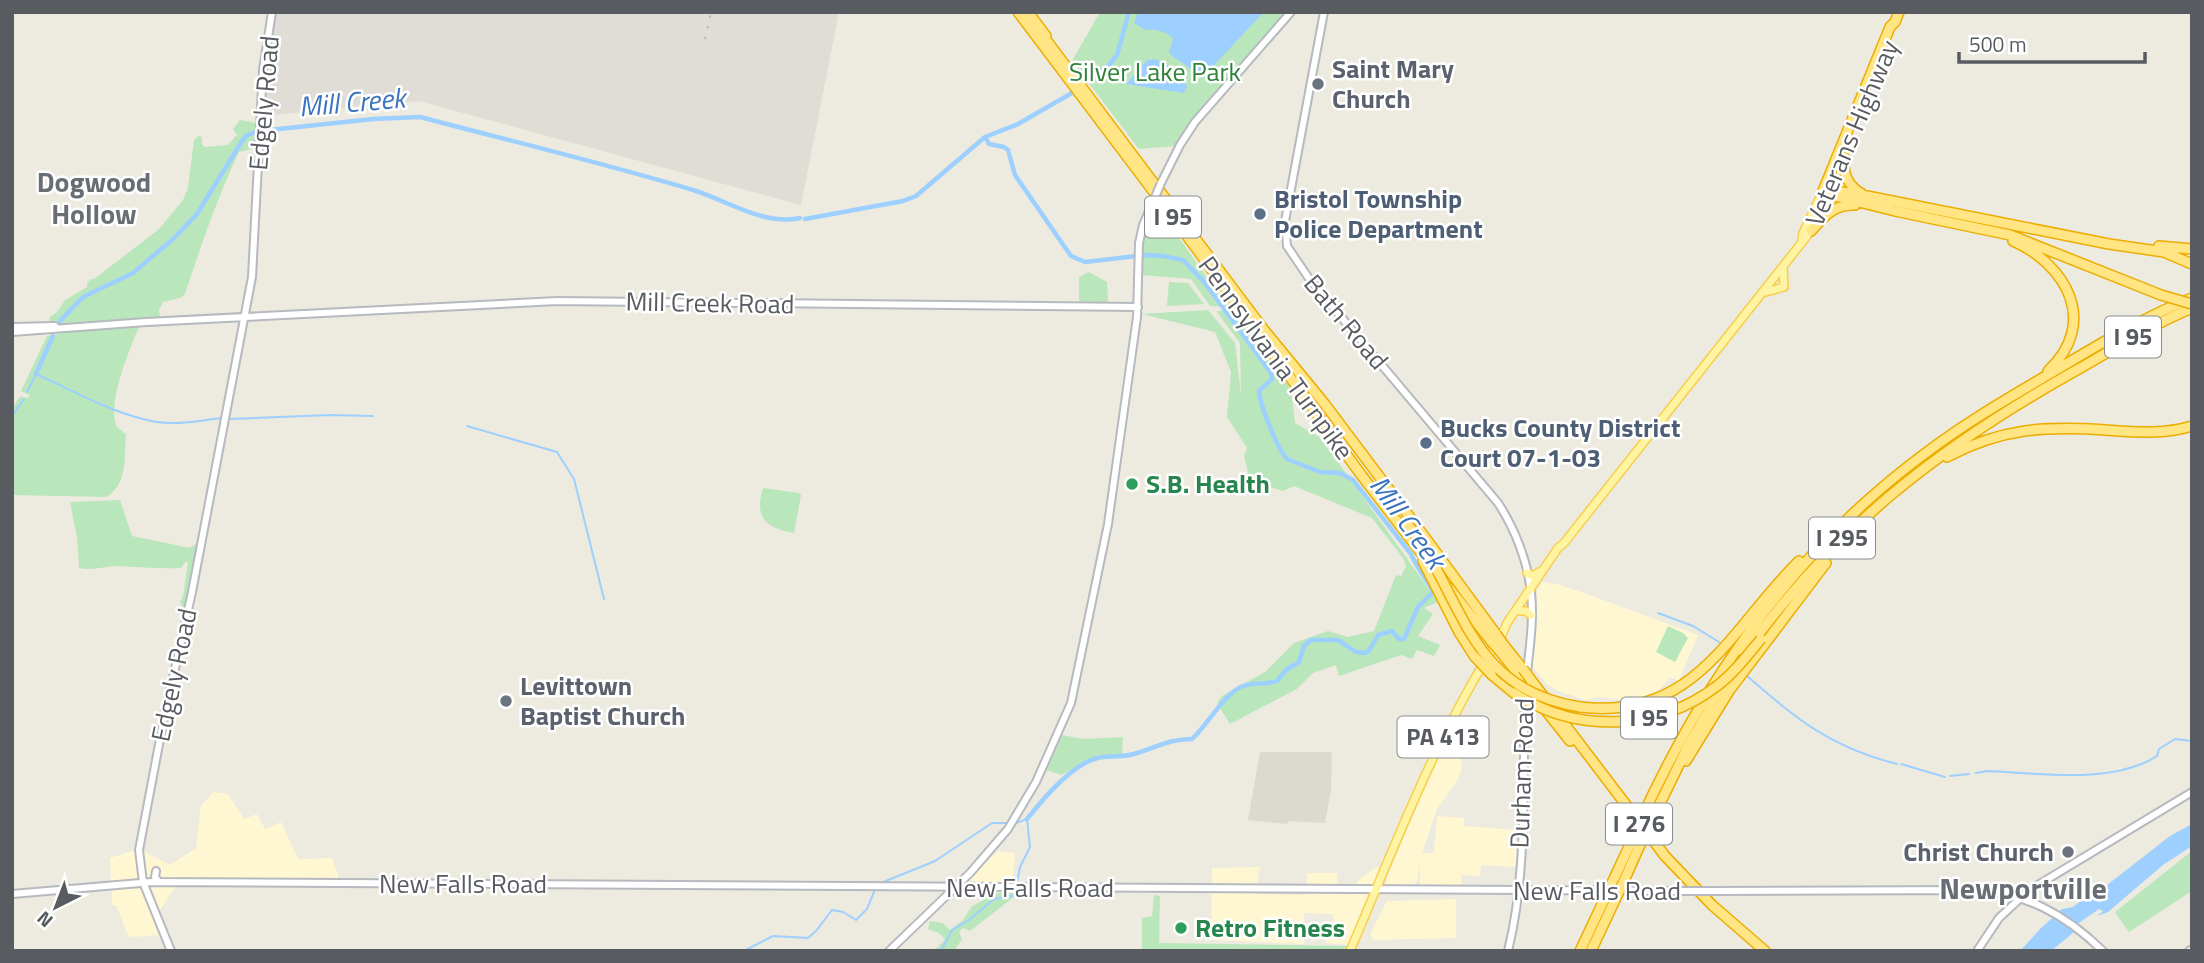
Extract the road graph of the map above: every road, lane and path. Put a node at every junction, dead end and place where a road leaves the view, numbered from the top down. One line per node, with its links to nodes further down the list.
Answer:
1 (272, 12): 25 (main road, Edgely Road)
2 (1018, 12): 8 (highway, Pennsylvania Turnpike / I 95)
3 (1027, 12): 8 (highway, Pennsylvania Turnpike / I 95)
4 (1294, 12): 24 (main road, bridge)
5 (1899, 12): 7 (highway, Veterans Highway / PA 413)
6 (1322, 15): 37 (main road, Bath Road)
7 (1895, 22): 10 (highway, Veterans Highway / PA 413); 11 (highway, Veterans Highway / PA 413)
8 (1075, 79): 9 (highway, Pennsylvania Turnpike / I 95)
9 (1087, 96): 27 (highway, Pennsylvania Turnpike / I 95); 33 (highway, Pennsylvania Turnpike / I 95)
10 (1844, 157): 11 (highway, Veterans Highway / PA 413); 12 (highway)
11 (1827, 192): 12 (highway); 13 (highway); 15 (main road, Veterans Highway / PA 413); 17 (main road, Veterans Highway / PA 413)
12 (1867, 196): 16 (highway)
13 (1895, 211): 14 (highway); 15 (highway)
14 (1975, 227): 23 (highway, bridge); 29 (highway)
15 (1811, 230): 17 (main road, Veterans Highway / PA 413)
16 (2084, 239): 18 (highway); 19 (highway)
17 (1802, 241): 20 (main road, Veterans Highway / PA 413)
18 (2192, 249)
19 (2192, 264)
20 (1783, 267): 21 (main road, Veterans Highway / PA 413); 21 (main road)
21 (1763, 293): 34 (main road, Veterans Highway / PA 413)
22 (2192, 298): 29 (highway, I 95)
23 (2192, 306): 28 (highway, I 95)
24 (1138, 307): 25 (main road, Mill Creek Road); 46 (main road)
25 (245, 319): 26 (main road, Mill Creek Road); 47 (main road, Edgely Road)
26 (12, 330)
27 (1265, 330): 32 (highway, I 95, bridge); 41 (highway, Pennsylvania Turnpike / I 276)
28 (2077, 370): 31 (highway, I 95); 44 (highway, I 295)
29 (2033, 384): 32 (highway, I 95)
30 (2192, 426): 31 (highway)
31 (1947, 457): 35 (highway, I 95)
32 (1850, 516): 44 (highway, I 295)
33 (1411, 542): 35 (highway, I 95, bridge); 41 (highway, Pennsylvania Turnpike / I 276)
34 (1564, 543): 36 (main road, Veterans Highway / PA 413); 38 (main road, Veterans Highway / PA 413)
35 (1826, 563): 44 (highway)
36 (1542, 569): 37 (main road); 38 (main road, Veterans Highway / PA 413)
37 (1527, 573): 38 (main road, Bath Road)
38 (1531, 591): 39 (main road, Veterans Highway / PA 413); 40 (main road, Durham Road); 41 (main road, Veterans Highway / PA 413)
39 (1520, 611): 40 (main road); 41 (main road, Veterans Highway / PA 413)
40 (1531, 615): 54 (main road, Durham Road)
41 (1498, 642): 42 (highway, Pennsylvania Turnpike / I 276); 53 (main road, Veterans Highway / PA 413)
42 (1526, 680): 67 (highway, Pennsylvania Turnpike / I 276); 68 (highway, Pennsylvania Turnpike / I 276)
43 (2192, 792): 49 (main road)
44 (1649, 819): 65 (highway, I 295, bridge); 66 (highway, I 295, bridge)
45 (156, 871): 48 (main road)
46 (965, 877): 51 (main road); 52 (main road)
47 (143, 882): 48 (main road, New Falls Road); 55 (main road, New Falls Road); 61 (main road, Edgely Road)
48 (159, 882): 50 (main road, New Falls Road)
49 (2033, 887): 57 (main road); 59 (main road)
50 (934, 888): 51 (main road, New Falls Road); 58 (main road)
51 (954, 888): 52 (main road, New Falls Road); 58 (main road)
52 (970, 888): 53 (main road, New Falls Road)
53 (1377, 890): 54 (main road, New Falls Road); 63 (main road, Veterans Highway / PA 413)
54 (1518, 891): 56 (main road, New Falls Road, bridge); 64 (main road, Durham Road)
55 (12, 894)
56 (2006, 894): 57 (main road, New Falls Road); 60 (main road)
57 (2020, 897): 59 (main road, New Falls Road); 60 (main road)
58 (942, 899): 62 (main road)
59 (2035, 904): 70 (main road, New Falls Road)
60 (2011, 905): 69 (main road)
61 (171, 951)
62 (889, 951)
63 (1350, 951)
64 (1508, 951)
65 (1580, 951)
66 (1591, 951)
67 (1759, 951)
68 (1765, 951)
69 (1977, 951)
70 (2103, 951)

